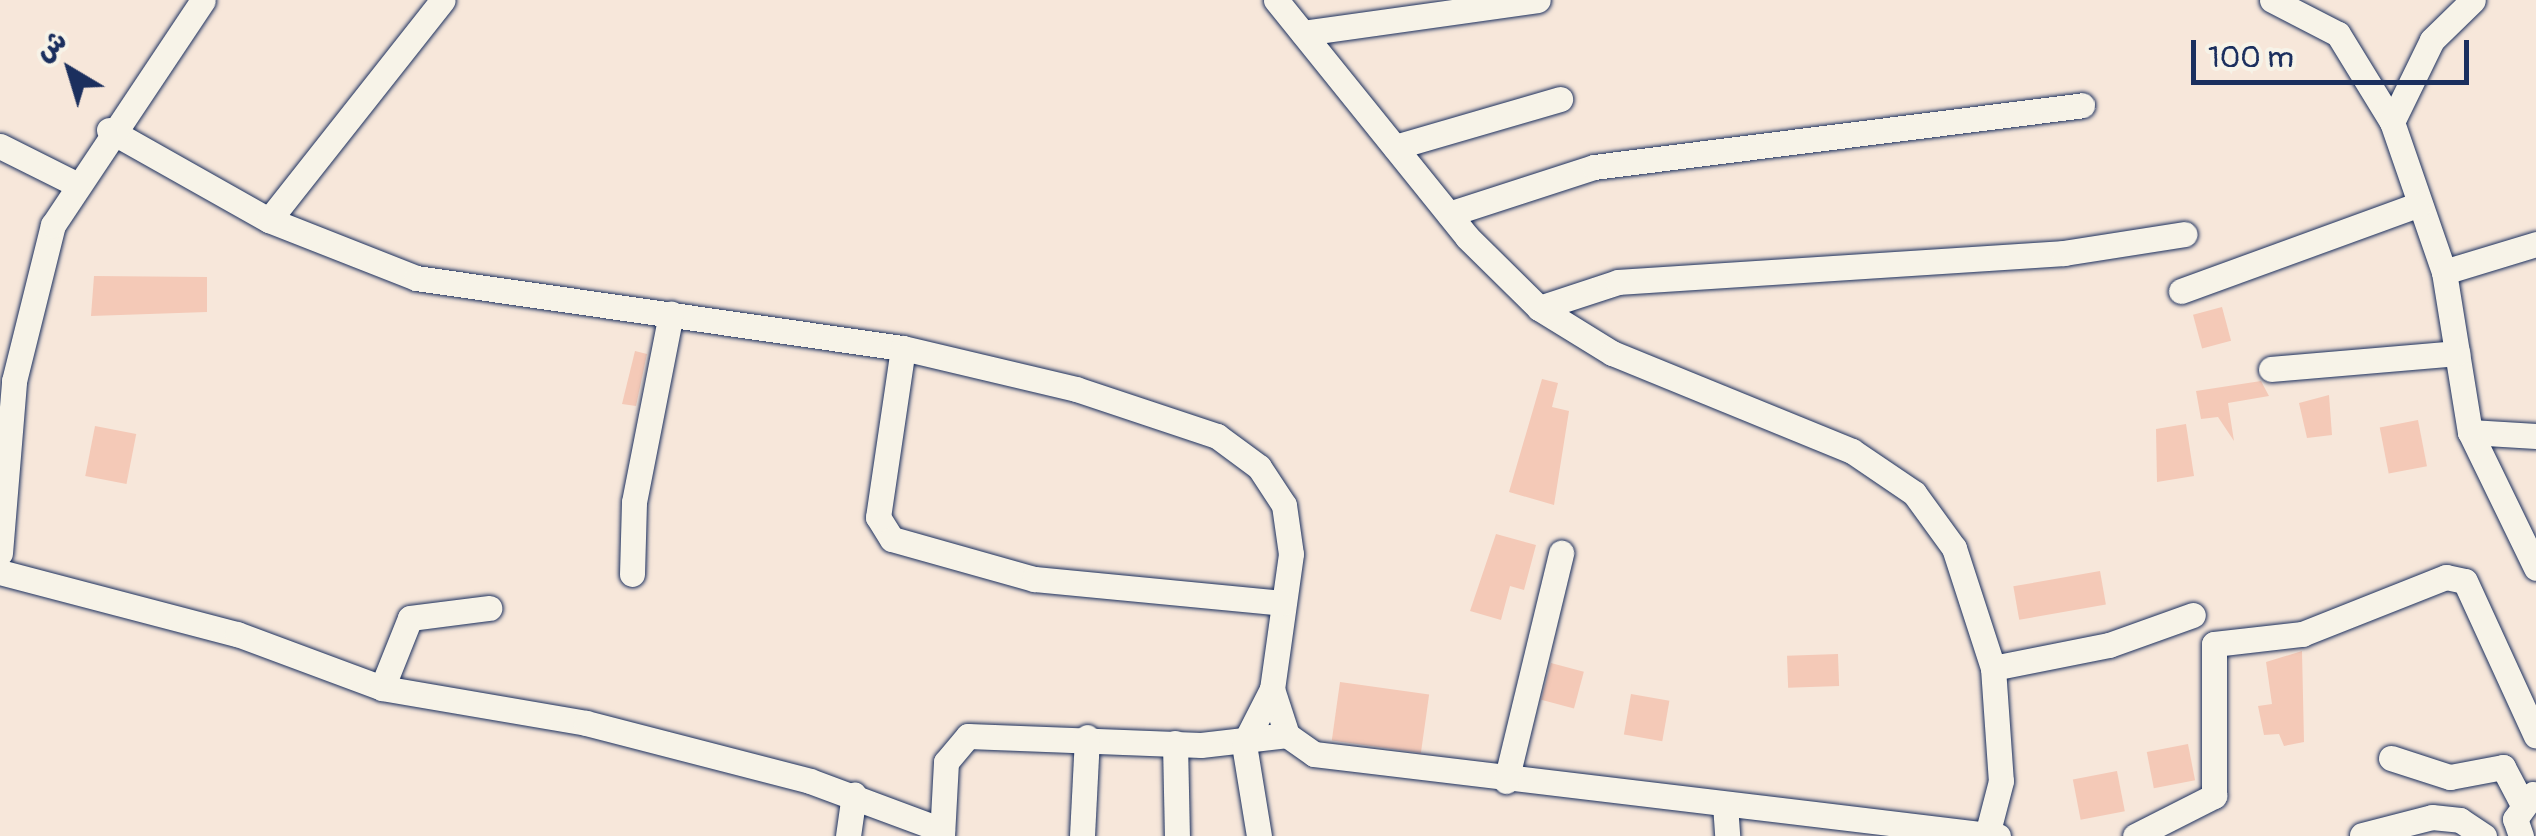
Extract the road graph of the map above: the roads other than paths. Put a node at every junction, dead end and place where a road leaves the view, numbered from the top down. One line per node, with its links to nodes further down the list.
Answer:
1 (203, 0): 11 (street)
2 (443, 0): 17 (street)
3 (1276, 0): 7 (street)
4 (1538, 0): 7 (street)
5 (2272, 0): 10 (street)
6 (2472, 0): 10 (street)
7 (1303, 34): 13 (street)
8 (1560, 100): 13 (street)
9 (2082, 105): 16 (street)
10 (2392, 122): 15 (street)
11 (109, 130): 14 (street); 17 (street)
12 (0, 146): 14 (street)
13 (1394, 147): 16 (street)
14 (74, 183): 30 (street)
15 (2420, 204): 20 (street); 21 (street)
16 (1449, 214): 22 (street)
17 (268, 220): 23 (street)
18 (2185, 234): 22 (street)
19 (2536, 244): 20 (street)
20 (2444, 272): 25 (street)
21 (2181, 292)
22 (1539, 308): 38 (street)
23 (671, 314): 24 (street); 34 (street)
24 (903, 348): 35 (street); 35 (street)
25 (2457, 353): 26 (street); 27 (street)
26 (2271, 370)
27 (2470, 432): 28 (street); 29 (street)
28 (2536, 436)
29 (2526, 532): 32 (street)
30 (0, 553)
31 (1562, 554): 47 (street)
32 (2536, 568)
33 (0, 572): 39 (street)
34 (632, 574)
35 (1283, 603): 40 (street)
36 (489, 608): 39 (street)
37 (2194, 615): 38 (street)
38 (1994, 668): 52 (street)
39 (382, 688): 48 (street)
40 (1272, 689): 41 (street); 45 (street)
41 (1287, 735): 45 (street); 47 (street)
42 (2536, 736): 58 (street)
43 (1087, 737): 44 (street); 51 (street); 54 (street)
44 (1175, 743): 45 (street); 55 (street)
45 (1244, 744): 56 (street)
46 (2391, 758): 49 (street)
47 (1506, 781): 50 (street)
48 (854, 794): 51 (street); 53 (street)
49 (2529, 797): 61 (street)
50 (1725, 804): 52 (street); 57 (street)
51 (942, 833)
52 (1993, 834)
53 (848, 836)
54 (1082, 836)
55 (1178, 836)
56 (1259, 836)
57 (1727, 836)
58 (2136, 836)
59 (2362, 836): 60 (street)
60 (2484, 836)
61 (2521, 836)

